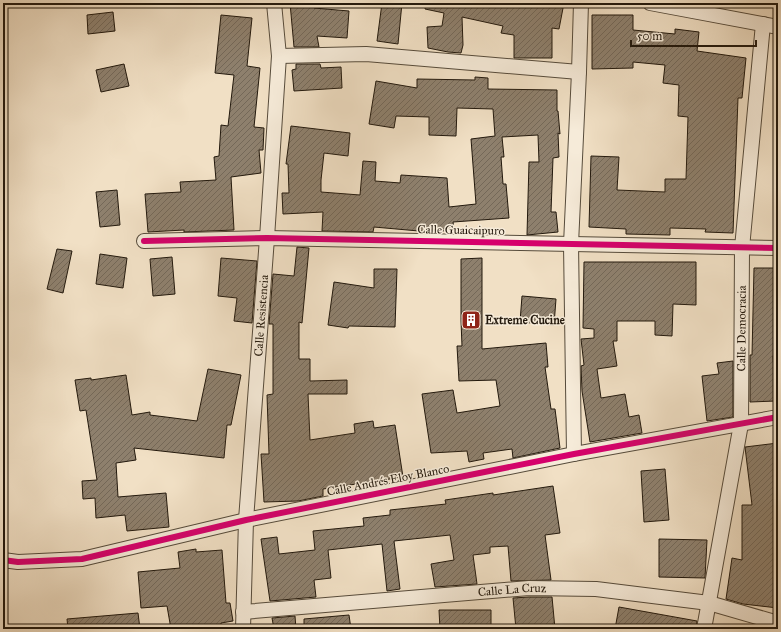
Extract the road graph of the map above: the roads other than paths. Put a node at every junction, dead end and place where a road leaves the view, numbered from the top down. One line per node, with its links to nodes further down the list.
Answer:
1 (274, 3): 6 (street, Calle Resistencia)
2 (581, 3): 7 (street)
3 (650, 3): 4 (street)
4 (763, 24): 5 (street); 11 (street, Calle Democracia)
5 (778, 27)
6 (279, 56): 7 (street); 8 (street, Calle Resistencia)
7 (579, 72): 10 (street)
8 (267, 238): 9 (street, Calle Guaicaipuro); 10 (street, Calle Guaicaipuro); 16 (street, Calle Resistencia)
9 (144, 241)
10 (571, 244): 11 (street, Calle Guaicaipuro); 15 (street)
11 (742, 248): 12 (street, Calle Guaicaipuro); 14 (street, Calle Democracia)
12 (778, 248)
13 (778, 417): 14 (street, Calle Andrés Eloy Blanco)
14 (741, 424): 15 (street, Calle Andrés Eloy Blanco); 18 (street, Calle Democracia)
15 (574, 454): 16 (street, Calle Andrés Eloy Blanco)
16 (246, 520): 17 (street, Calle Andrés Eloy Blanco); 19 (street, Calle Resistencia)
17 (3, 560)
18 (709, 603): 19 (street, Calle La Cruz); 20 (street, Calle La Cruz); 22 (street, Calle Democracia)
19 (243, 612): 21 (street, Calle Resistencia)
20 (778, 623)
21 (243, 629)
22 (704, 629)

